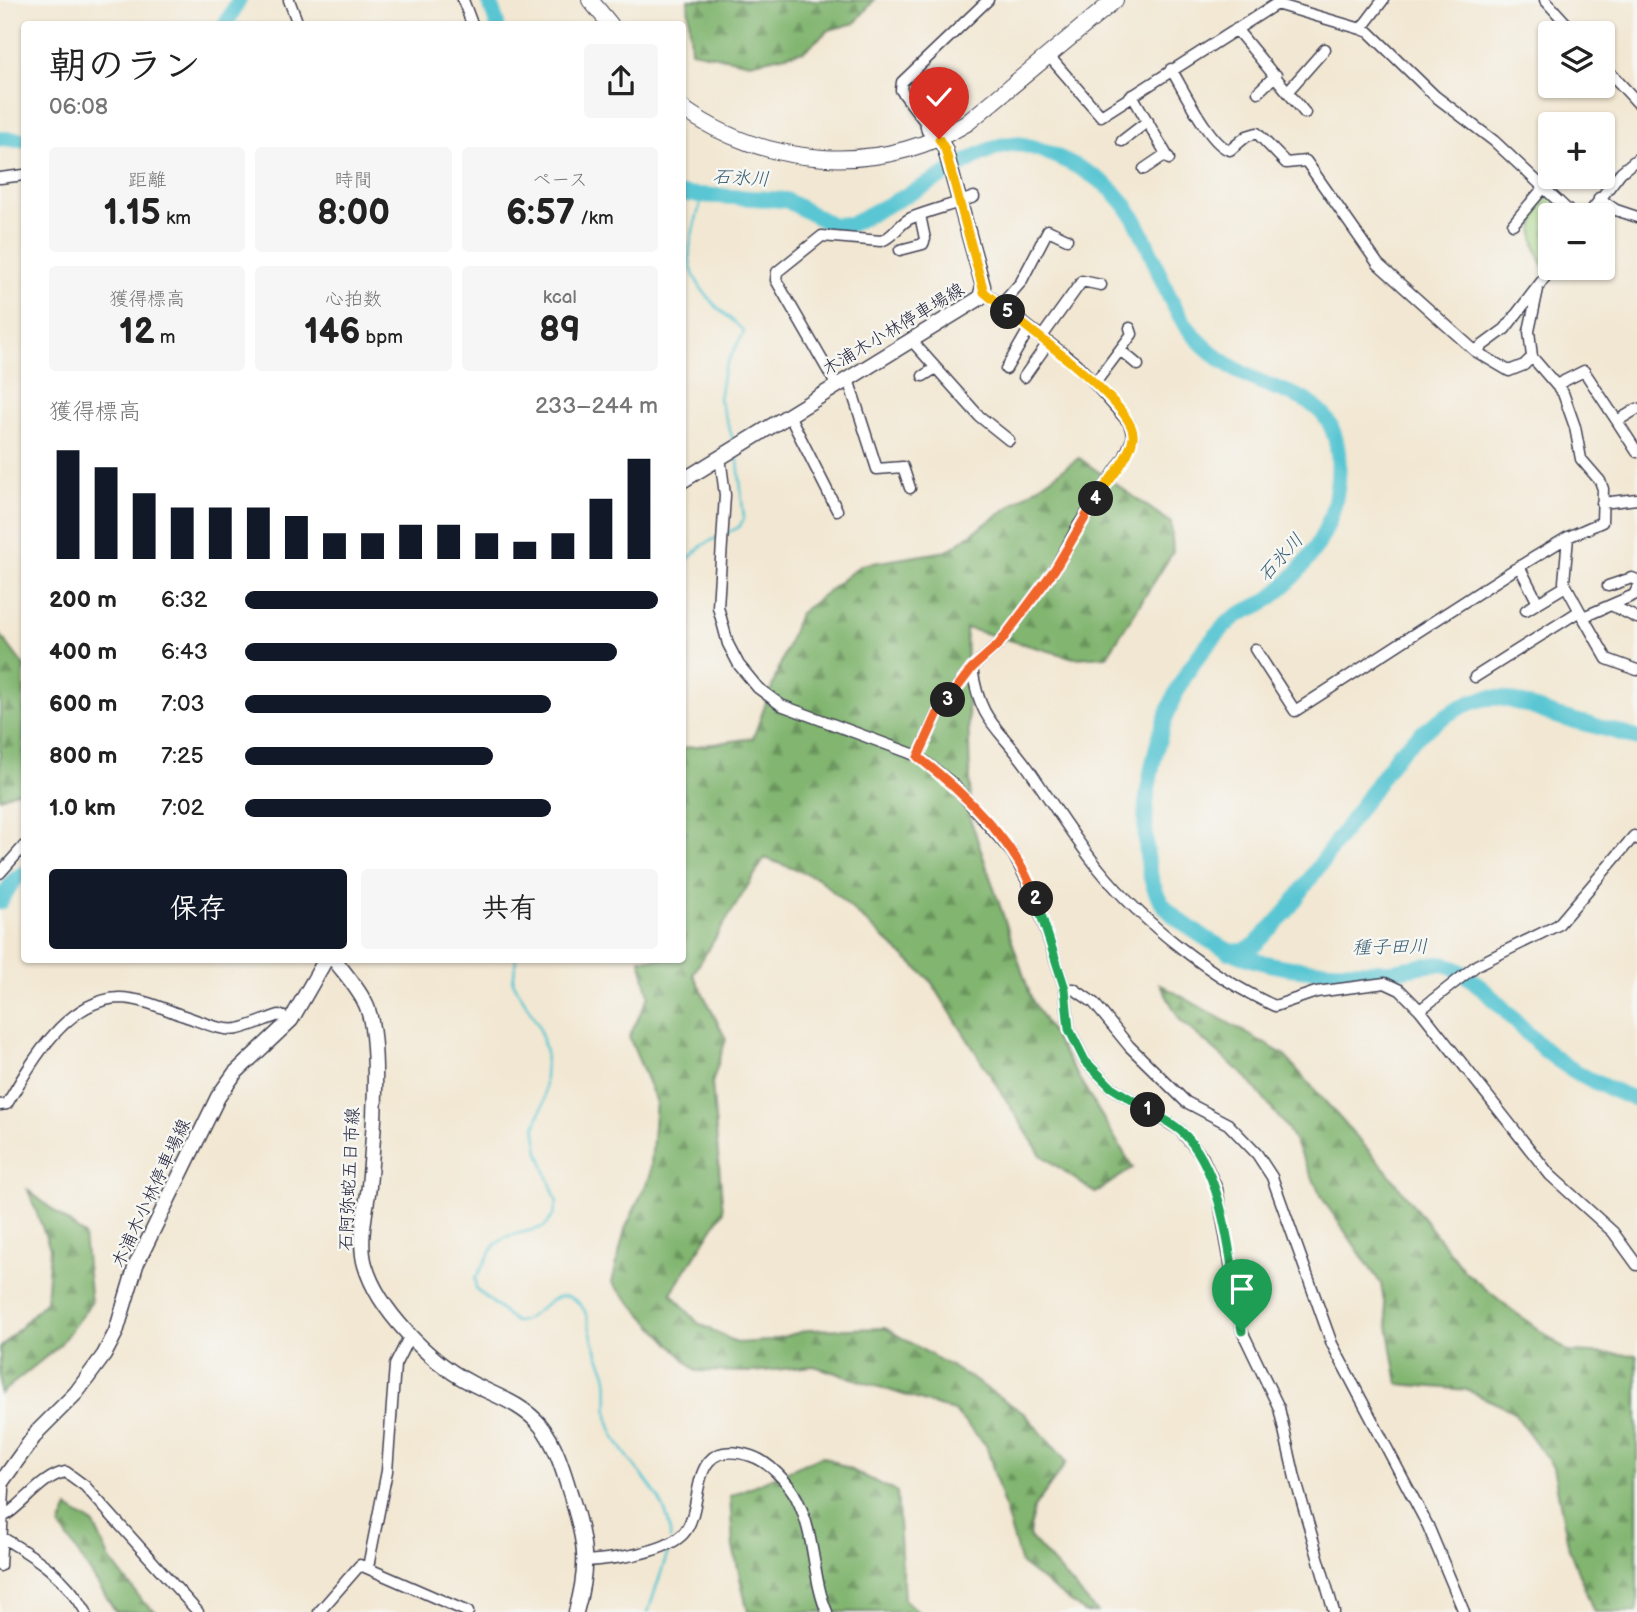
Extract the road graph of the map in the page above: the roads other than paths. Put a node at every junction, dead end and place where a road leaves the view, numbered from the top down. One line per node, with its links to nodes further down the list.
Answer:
1 (289, 0): 8 (street)
2 (463, 0): 9 (street)
3 (590, 0): 10 (highway)
4 (988, 0): 27 (street)
5 (1115, 0): 15 (highway)
6 (1383, 0): 13 (street)
7 (1545, 0): 11 (street)
8 (297, 21)
9 (471, 21)
10 (608, 21)
11 (1564, 21)
12 (1236, 29): 13 (street); 16 (street); 17 (street)
13 (1361, 29): 32 (street)
14 (1325, 49): 19 (street)
15 (1049, 56): 21 (street); 27 (highway)
16 (1171, 69): 21 (street); 55 (street)
17 (1276, 75): 19 (street); 20 (street)
18 (1615, 78): 22 (street)
19 (1288, 91): 24 (street)
20 (1258, 92)
21 (1132, 95): 25 (street)
22 (1637, 102)
23 (686, 110): 27 (highway)
24 (1306, 113)
25 (1147, 121): 26 (street); 29 (street)
26 (1122, 141)
27 (942, 144): 37 (main road, 木浦木小林停車場線)
28 (1637, 159): 36 (street)
29 (1144, 169)
30 (21, 175): 31 (street)
31 (0, 178)
32 (1538, 180)
33 (1542, 189): 42 (street)
34 (1548, 189): 38 (street)
35 (974, 197): 37 (street)
36 (1599, 198): 39 (street); 41 (street)
37 (958, 201): 40 (street); 48 (main road, 木浦木小林停車場線)
38 (1561, 203)
39 (1596, 203)
40 (920, 215): 44 (street); 62 (street)
41 (1637, 217)
42 (1513, 223)
43 (1067, 239): 49 (street)
44 (900, 250)
45 (1544, 280): 47 (street)
46 (1101, 285): 53 (street)
47 (1538, 289): 55 (street); 56 (street)
48 (984, 292): 49 (street); 52 (main road, 木浦木小林停車場線)
49 (1001, 305): 51 (street)
50 (1130, 328): 54 (street)
51 (1029, 329): 53 (street); 59 (street)
52 (911, 340): 58 (street); 62 (main road, 木浦木小林停車場線)
53 (1044, 340): 61 (street); 63 (street)
54 (1120, 350): 57 (street); 63 (street)
55 (1475, 351): 56 (street)
56 (1532, 357): 64 (street)
57 (1138, 365)
58 (936, 368): 60 (street); 68 (street)
59 (1006, 369)
60 (923, 376)
61 (1024, 377)
62 (842, 382): 66 (main road, 木浦木小林停車場線); 72 (street)
63 (1095, 383): 88 (street)
64 (1556, 385): 67 (street); 74 (street)
65 (1637, 409): 67 (street)
66 (789, 415): 70 (main road, 木浦木小林停車場線); 75 (street)
67 (1617, 421): 69 (street)
68 (1009, 440)
69 (1637, 453)
70 (720, 457): 71 (main road, 木浦木小林停車場線); 91 (street)
71 (686, 478)
72 (910, 488)
73 (1637, 499): 74 (street)
74 (1602, 503): 76 (street)
75 (837, 510)
76 (1568, 537): 77 (street); 79 (street)
77 (1519, 566): 82 (street); 87 (street)
78 (1637, 580): 80 (street)
79 (1566, 586): 82 (street); 85 (street)
80 (1608, 586)
81 (1636, 594): 83 (street)
82 (1538, 603): 84 (street)
83 (1613, 606): 85 (street); 86 (street)
84 (1526, 610)
85 (1580, 615): 89 (street); 90 (street)
86 (1637, 618)
87 (1255, 649)
88 (972, 668): 91 (street); 98 (street)
89 (1637, 670)
90 (1475, 677)
91 (918, 757): 97 (street)
92 (1637, 839): 98 (street)
93 (21, 849): 94 (street)
94 (0, 873)
95 (324, 963): 99 (main road, 木浦木小林停車場線)
96 (337, 963): 102 (main road, 石阿弥蛇五日市線)
97 (1065, 989): 115 (street); 116 (street)
98 (1420, 1010): 101 (street)
99 (291, 1020): 100 (street); 103 (main road, 木浦木小林停車場線)
100 (0, 1105)
101 (1637, 1265)
102 (410, 1335): 106 (main road, 石阿弥蛇五日市線); 108 (street)
103 (0, 1484): 104 (street)
104 (3, 1517): 105 (street); 110 (street)
105 (3, 1538): 107 (street); 109 (street)
106 (586, 1561): 113 (main road, 石阿弥蛇五日市線); 114 (street)
107 (0, 1566)
108 (369, 1567): 111 (street); 112 (street)
109 (86, 1612)
110 (198, 1612)
111 (319, 1612)
112 (468, 1612)
113 (576, 1612)
114 (827, 1612)
115 (1334, 1612)
116 (1464, 1612)

